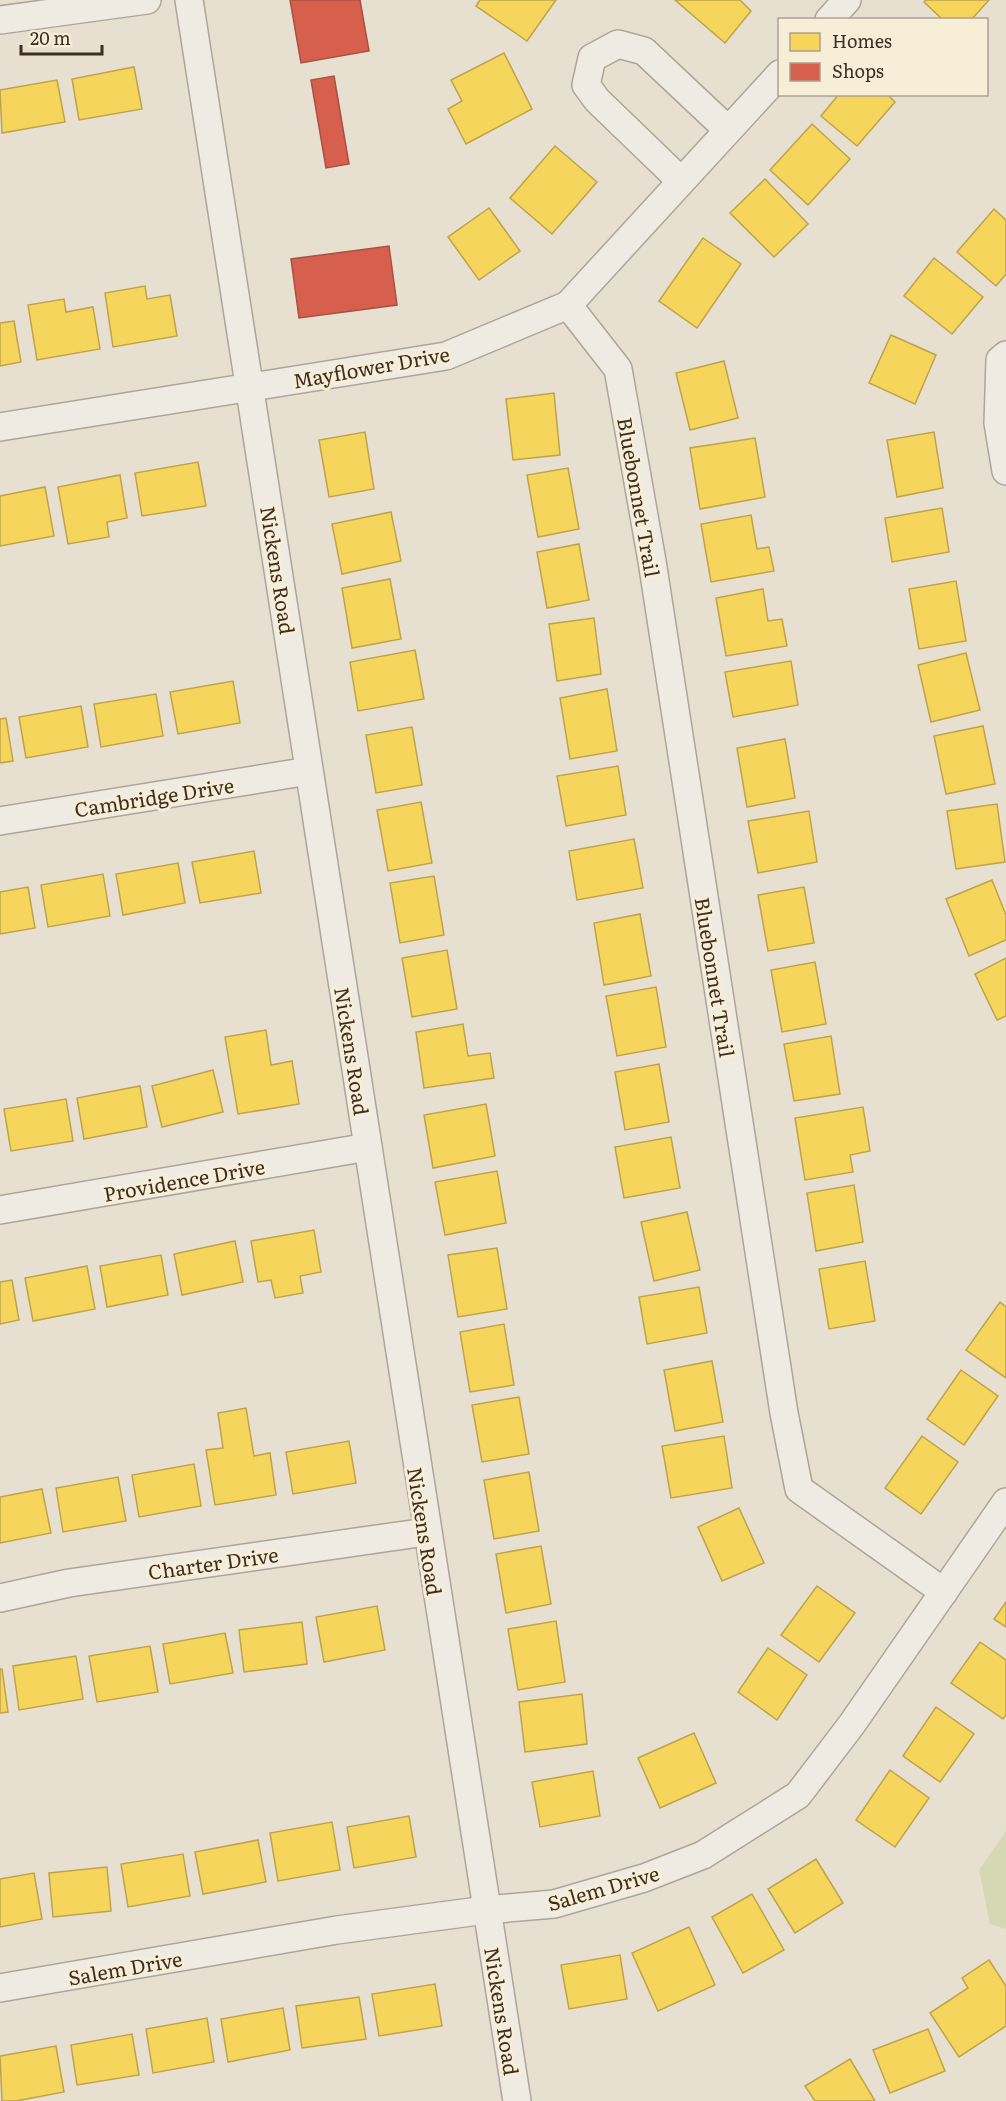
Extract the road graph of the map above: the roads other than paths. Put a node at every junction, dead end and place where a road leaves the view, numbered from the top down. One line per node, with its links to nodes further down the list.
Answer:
1 (147, 0): 5 (street)
2 (189, 0): 11 (street, Nickens Road)
3 (847, 0): 4 (street)
4 (831, 18)
5 (0, 20)
6 (778, 76): 7 (street, Mayflower Drive)
7 (728, 130): 8 (street, Mayflower Drive); 8 (street)
8 (681, 181): 9 (street, Mayflower Drive)
9 (568, 305): 11 (street, Mayflower Drive); 20 (street, Bluebonnet Trail)
10 (1006, 355): 13 (street)
11 (251, 388): 12 (street, Mayflower Drive); 14 (street, Nickens Road)
12 (0, 427)
13 (1006, 471)
14 (309, 771): 15 (street, Cambridge Drive); 16 (street, Nickens Road)
15 (0, 821)
16 (368, 1147): 17 (street, Providence Drive); 19 (street, Nickens Road)
17 (0, 1210)
18 (1006, 1502): 20 (street, Salem Drive)
19 (426, 1532): 21 (street, Charter Drive); 22 (street, Nickens Road)
20 (944, 1592): 22 (street, Salem Drive)
21 (0, 1598)
22 (486, 1910): 23 (street, Salem Drive); 24 (street, Nickens Road)
23 (0, 1988)
24 (517, 2101)

